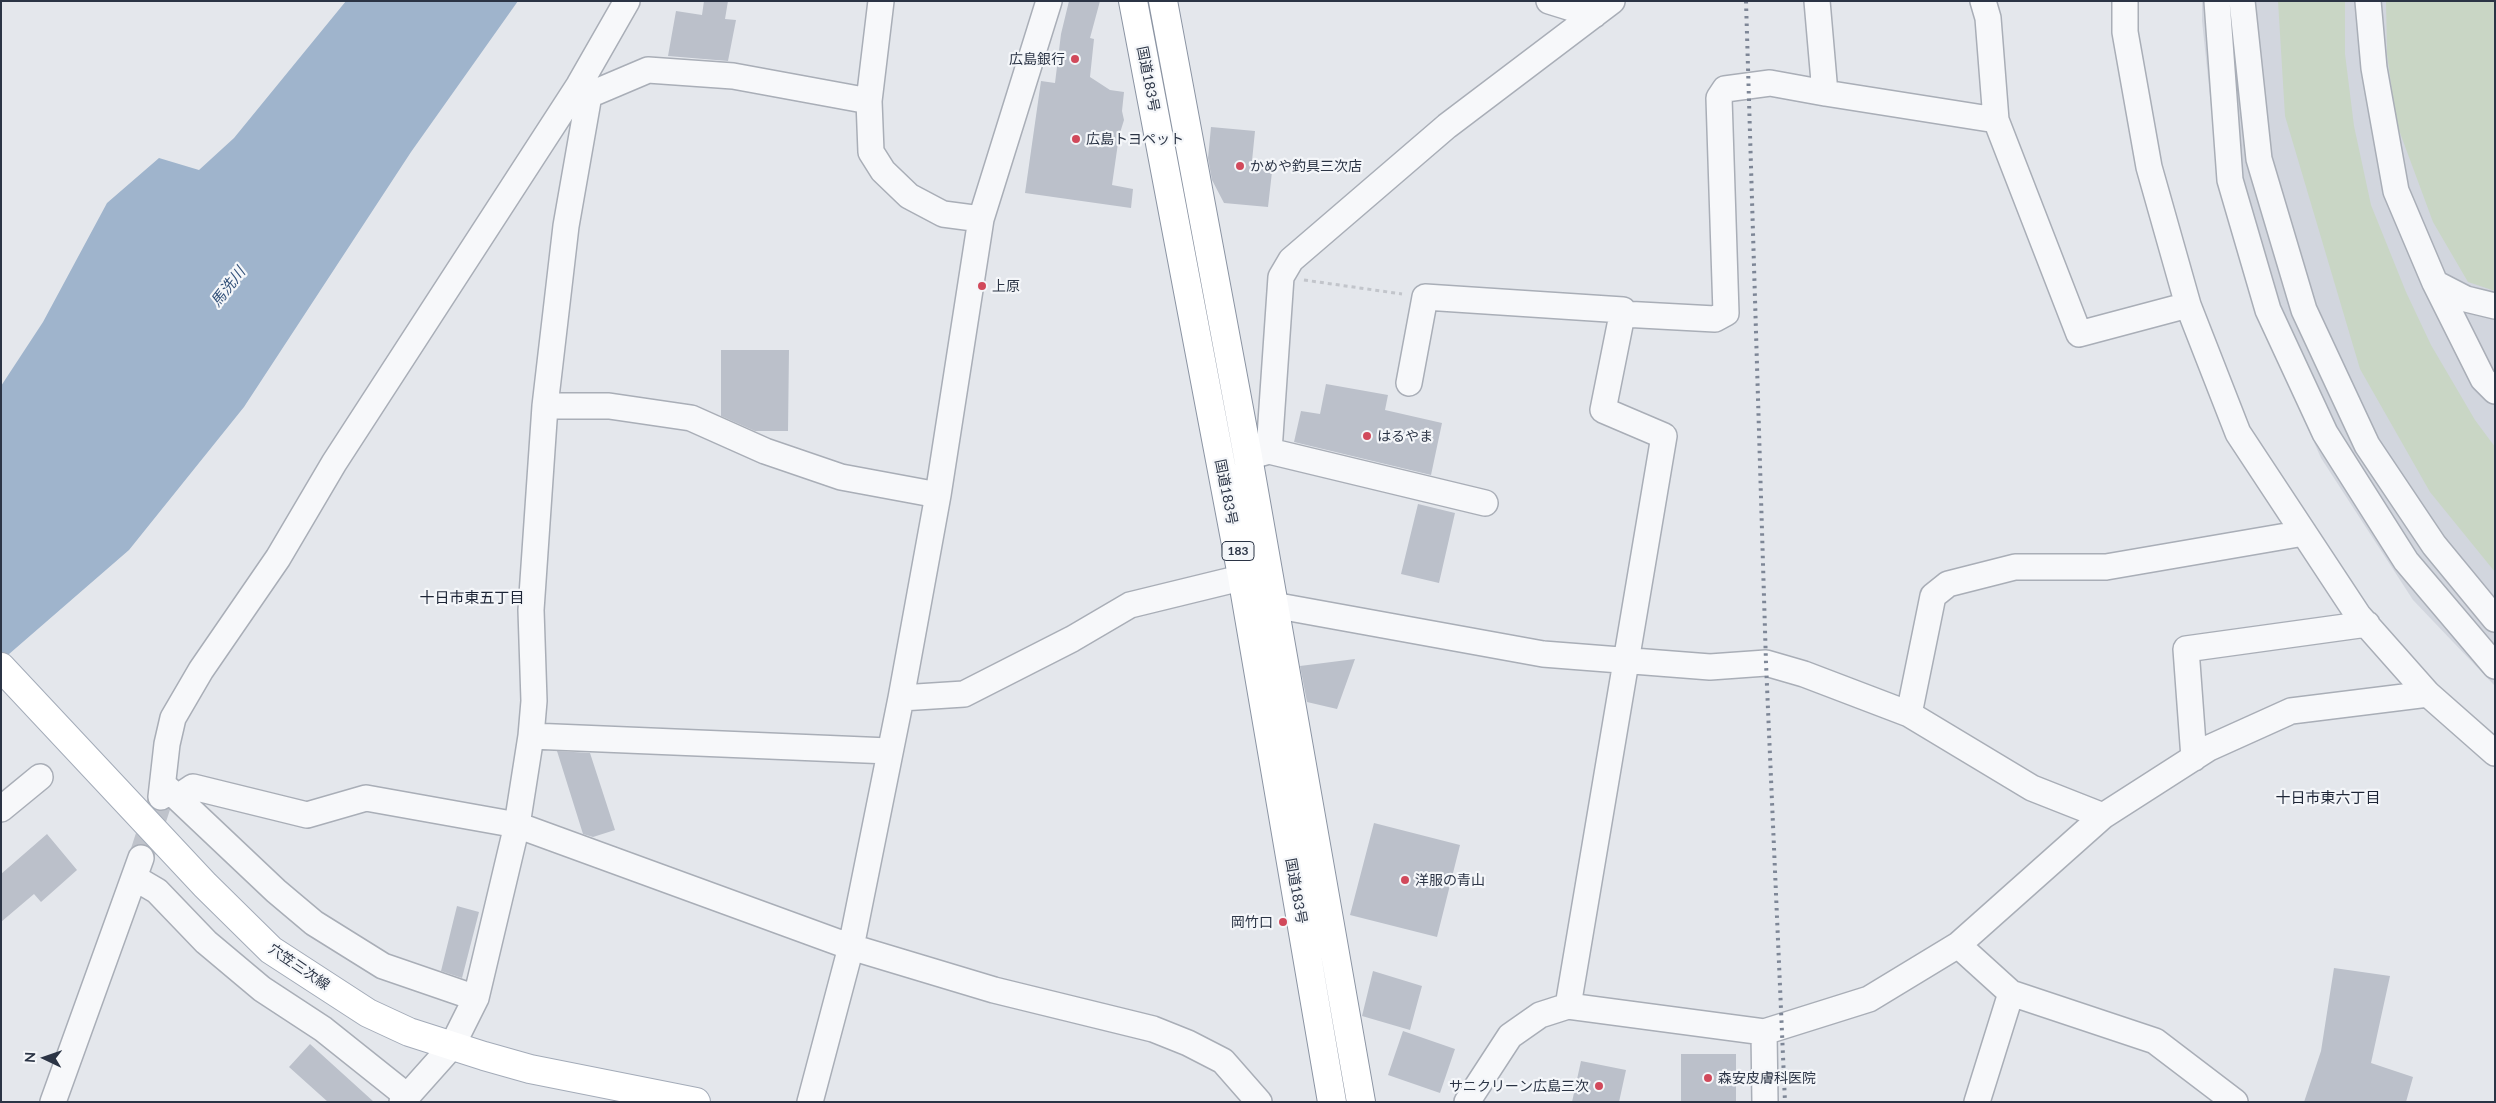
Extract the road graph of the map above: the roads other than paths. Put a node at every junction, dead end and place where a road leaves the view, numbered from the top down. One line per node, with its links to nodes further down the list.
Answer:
1 (627, 1): 14 (street)
2 (881, 1): 16 (street)
3 (1048, 1): 18 (street)
4 (1133, 1): 30 (main road, 国道183号 / 183)
5 (1164, 1): 26 (main road, 国道183号 / 183)
6 (1549, 1): 13 (street)
7 (1817, 1): 15 (street)
8 (1983, 1): 17 (street)
9 (2125, 1): 20 (street)
10 (2217, 1): 35 (street)
11 (2242, 1): 32 (street)
12 (2368, 1): 19 (street)
13 (1603, 8): 26 (street)
14 (584, 90): 16 (street); 25 (street); 45 (street)
15 (1825, 93): 17 (street); 22 (street)
16 (869, 101): 18 (street)
17 (1996, 120): 20 (street)
18 (981, 219): 27 (street)
19 (2435, 283): 21 (street); 24 (street)
20 (2188, 305): 29 (street)
21 (2495, 306)
22 (1622, 314): 23 (street); 34 (street)
23 (1409, 384)
24 (2495, 391)
25 (545, 406): 27 (street); 40 (street)
26 (1258, 454): 28 (street); 30 (main road, 国道183号 / 183)
27 (938, 495): 38 (street)
28 (1485, 503)
29 (2304, 533): 33 (street); 39 (street)
30 (1255, 574): 31 (main road, 国道183号 / 183); 38 (street); 61 (main road, 国道183号 / 183)
31 (1273, 605): 34 (street); 62 (main road, 国道183号 / 183)
32 (2495, 619)
33 (2366, 624): 37 (street); 43 (street)
34 (1626, 661): 39 (street); 53 (street)
35 (2495, 666)
36 (1, 667): 55 (main road, 穴笠三次線)
37 (2428, 694): 42 (street); 43 (street)
38 (900, 698): 41 (street)
39 (1909, 714): 47 (street)
40 (531, 736): 41 (street); 48 (street)
41 (889, 751): 50 (street)
42 (2495, 753)
43 (2194, 758): 47 (street)
44 (40, 777): 46 (street)
45 (167, 793): 48 (street); 52 (street)
46 (1, 809)
47 (2103, 816): 49 (street)
48 (517, 825): 50 (street); 52 (street)
49 (1958, 945): 51 (street); 54 (street)
50 (851, 947): 59 (street); 60 (street)
51 (2011, 993): 65 (street); 66 (street)
52 (476, 998): 55 (street)
53 (1568, 1006): 54 (street); 63 (street)
54 (1764, 1032): 64 (street)
55 (452, 1046): 56 (street); 58 (main road, 穴笠三次線)
56 (405, 1099): 57 (street)
57 (53, 1102)
58 (696, 1102)
59 (810, 1102)
60 (1259, 1102)
61 (1332, 1102)
62 (1361, 1102)
63 (1467, 1102)
64 (1765, 1102)
65 (1978, 1102)
66 (2235, 1102)

